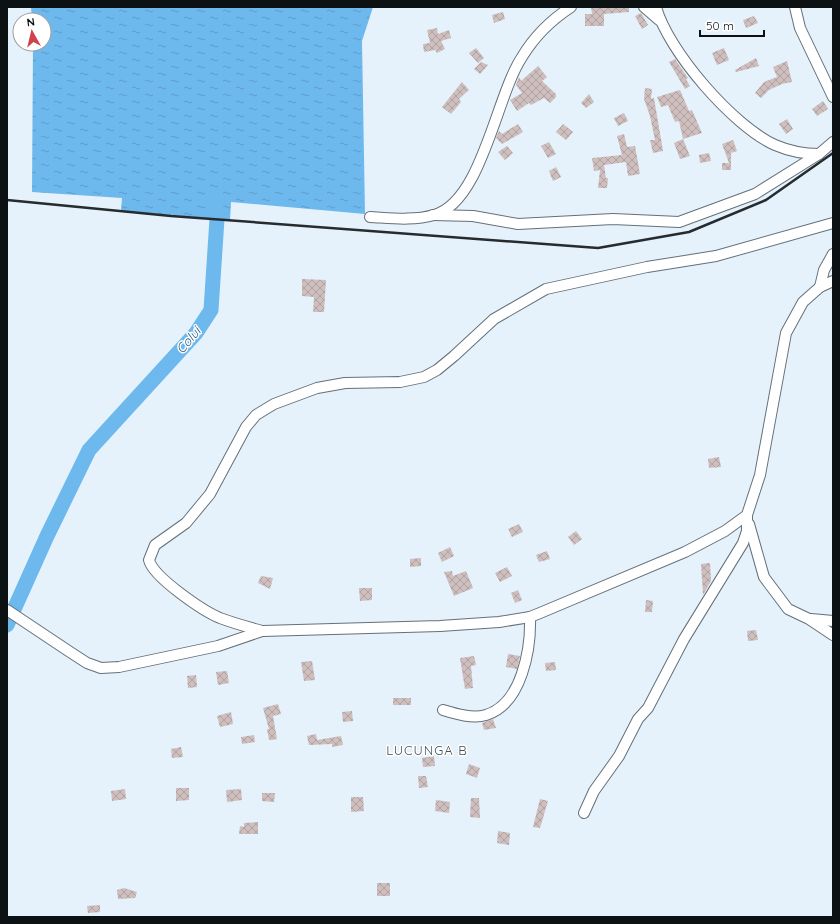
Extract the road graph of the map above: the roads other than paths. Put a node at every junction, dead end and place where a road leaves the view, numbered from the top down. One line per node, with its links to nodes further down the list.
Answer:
1 (571, 7): 9 (street)
2 (644, 7): 5 (street)
3 (656, 7): 5 (street)
4 (795, 7): 6 (street)
5 (662, 22): 8 (street)
6 (833, 97)
7 (833, 142): 8 (street)
8 (819, 154): 9 (street)
9 (433, 216): 10 (street)
10 (370, 217)
11 (833, 223): 20 (street)
12 (833, 254): 14 (street)
13 (833, 281): 14 (street)
14 (820, 287): 15 (street)
15 (747, 515): 17 (street); 18 (street); 23 (street)
16 (7, 610): 20 (street)
17 (530, 617): 20 (street); 22 (street)
18 (809, 619): 19 (street); 21 (street)
19 (833, 621)
20 (262, 631)
21 (833, 635)
22 (444, 710)
23 (584, 813)

